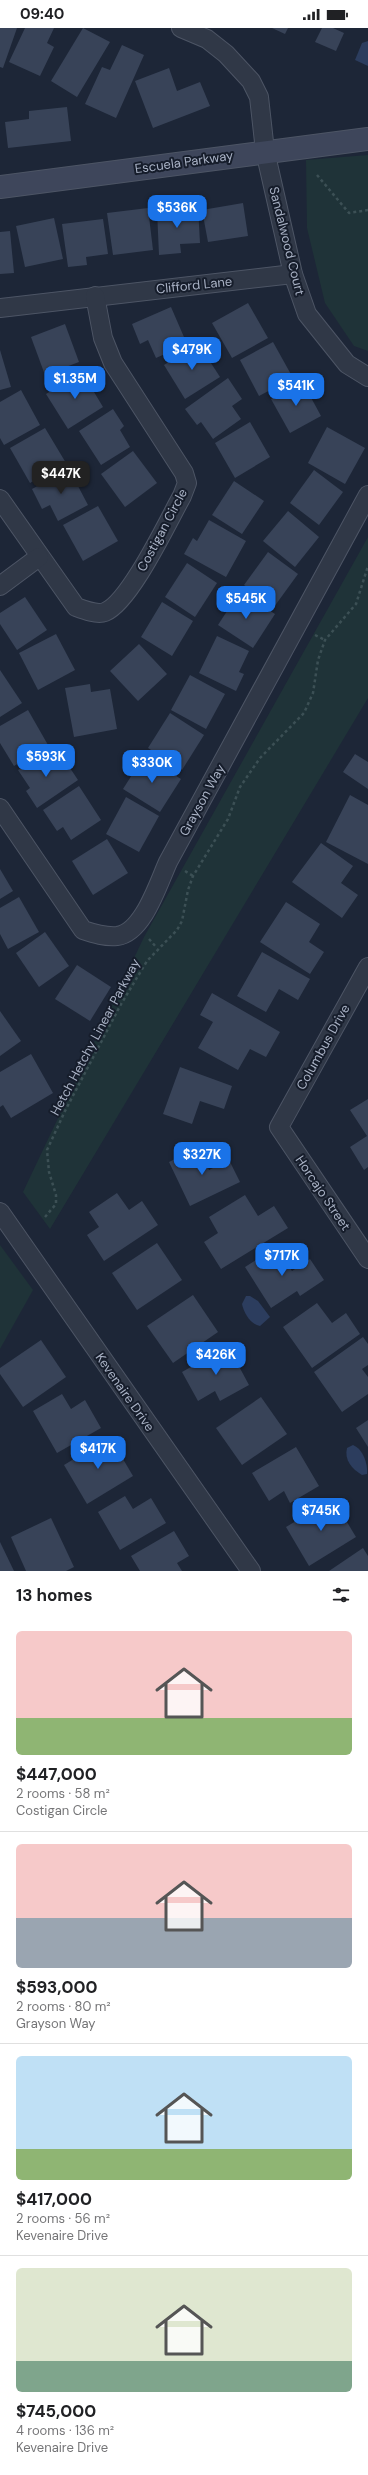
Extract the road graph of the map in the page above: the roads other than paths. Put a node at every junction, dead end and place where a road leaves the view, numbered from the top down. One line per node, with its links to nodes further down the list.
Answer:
1 (181, 28): 3 (street, Sandalwood Court)
2 (368, 139): 3 (street, Escuela Parkway)
3 (265, 151): 4 (street, Escuela Parkway); 5 (street, Sandalwood Court)
4 (0, 187)
5 (292, 274): 6 (street, Clifford Lane); 8 (street, Sandalwood Court)
6 (95, 296): 7 (street); 11 (street, Costigan Circle)
7 (0, 308)
8 (368, 377)
9 (368, 494): 13 (street, Grayson Way)
10 (0, 499): 11 (street, Costigan Circle)
11 (39, 557): 12 (street)
12 (0, 586)
13 (0, 808)
14 (368, 967): 15 (street, Columbus Drive)
15 (279, 1127): 17 (street, Horcajo Street)
16 (0, 1212): 18 (street, Kevenaire Drive)
17 (368, 1259)
18 (251, 1571)

